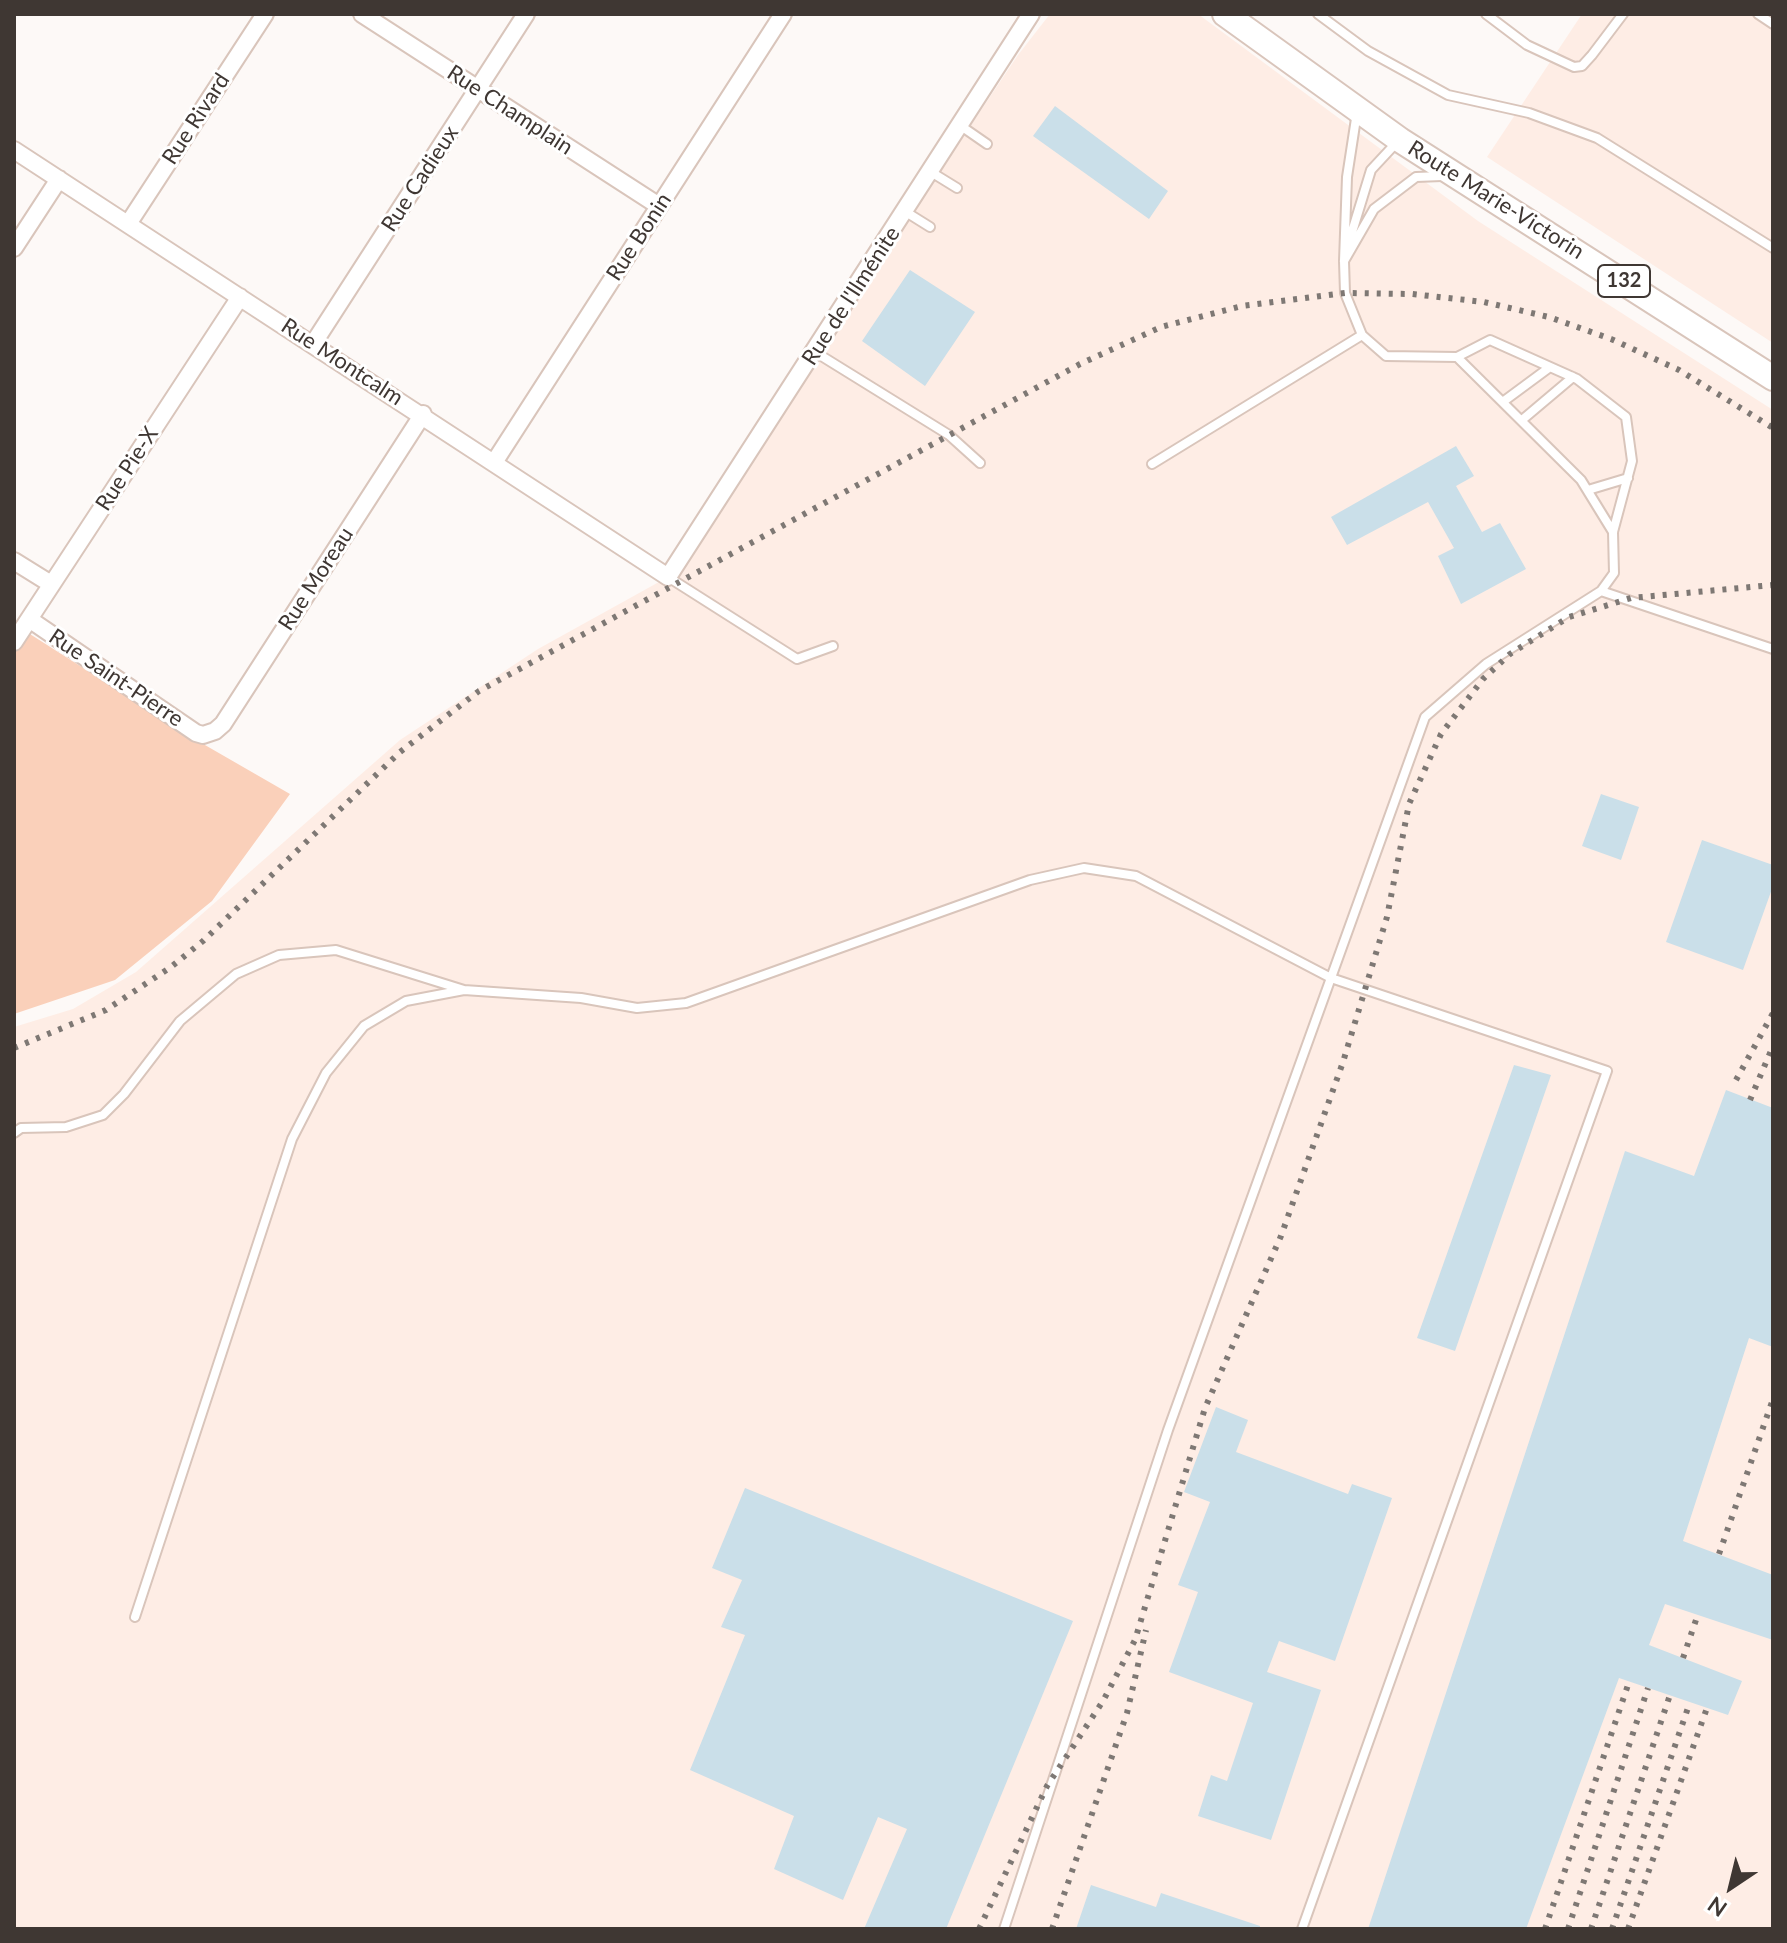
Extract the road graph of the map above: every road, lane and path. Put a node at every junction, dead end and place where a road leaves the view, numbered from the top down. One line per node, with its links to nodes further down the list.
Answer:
1 (265, 14): 24 (street, Rue Rivard)
2 (362, 14): 12 (street, Rue Champlain)
3 (526, 14): 12 (street, Rue Cadieux)
4 (783, 14): 22 (street, Rue Bonin)
5 (1031, 14): 14 (street, Rue de l'Ilménite)
6 (1225, 14): 13 (main road, Route Marie-Victorin / 132)
7 (1318, 14): 27 (lane)
8 (1486, 14): 9 (lane)
9 (1623, 14)
10 (1758, 14): 11 (lane)
11 (1773, 24)
12 (478, 89): 22 (street, Rue Champlain); 31 (street, Rue Cadieux)
13 (1357, 111): 15 (main road, Route Marie-Victorin / 132); 28 (lane)
14 (961, 126): 16 (lane); 18 (street, Rue de l'Ilménite)
15 (1400, 140): 20 (main road, Route Marie-Victorin / 132); 28 (lane)
16 (987, 144)
17 (14, 150): 19 (street, Rue Montcalm)
18 (931, 172): 21 (lane); 23 (street, Rue de l'Ilménite)
19 (59, 179): 24 (street, Rue Montcalm); 26 (street)
20 (1473, 186): 28 (lane); 36 (main road, Route Marie-Victorin / 132)
21 (957, 188)
22 (659, 206): 40 (street, Rue Bonin)
23 (906, 212): 25 (lane); 32 (street, Rue de l'Ilménite)
24 (128, 224): 29 (street, Rue Montcalm)
25 (930, 227)
26 (14, 248)
27 (1773, 248)
28 (1344, 261): 30 (lane)
29 (240, 297): 31 (street, Rue Montcalm); 48 (street, Rue Pie-X)
30 (1362, 335): 33 (lane); 42 (lane)
31 (313, 344): 38 (street, Rue Montcalm)
32 (815, 352): 41 (lane); 47 (street, Rue de l'Ilménite)
33 (1457, 357): 34 (lane); 37 (lane)
34 (1550, 367): 35 (lane); 37 (lane)
35 (1573, 377): 39 (lane); 43 (lane)
36 (1773, 378)
37 (1504, 401): 39 (lane)
38 (423, 414): 40 (street, Rue Montcalm); 54 (street, Rue Moreau)
39 (1522, 420): 44 (lane)
40 (495, 461): 47 (street, Rue Montcalm)
41 (980, 463)
42 (1152, 464)
43 (1628, 478): 44 (lane); 45 (lane)
44 (1588, 490): 45 (lane)
45 (1613, 532): 49 (lane)
46 (14, 561): 48 (street)
47 (668, 577): 52 (lane)
48 (51, 584): 50 (street, Rue Pie-X)
49 (1601, 591): 53 (lane); 55 (lane)
50 (29, 619): 51 (street, Rue Pie-X); 54 (street, Rue Saint-Pierre)
51 (14, 642)
52 (833, 646)
53 (1773, 649)
54 (203, 735)
55 (1331, 978): 56 (lane); 59 (lane); 60 (lane)
56 (464, 990): 57 (lane); 58 (lane)
57 (14, 1133)
58 (135, 1617)
59 (1004, 1929)
60 (1302, 1929)

